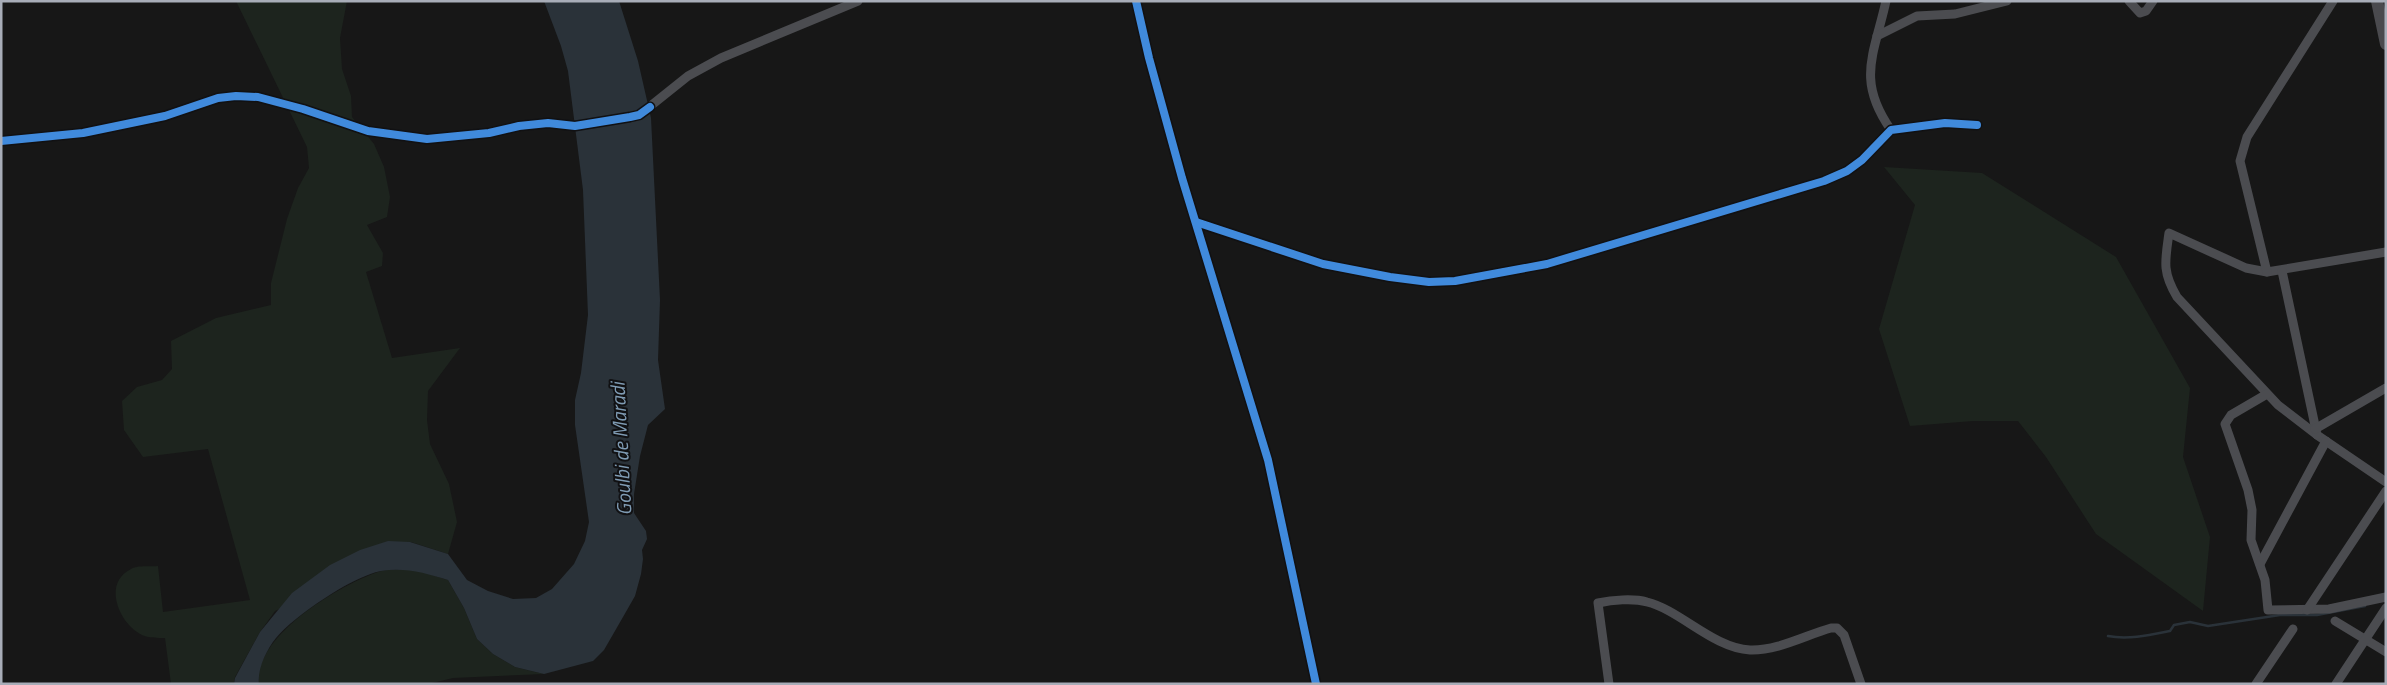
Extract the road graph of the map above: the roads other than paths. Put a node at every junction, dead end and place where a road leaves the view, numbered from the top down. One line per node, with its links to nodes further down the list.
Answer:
1 (858, 1): 13 (street)
2 (1136, 1): 14 (street)
3 (1886, 1): 9 (street)
4 (2007, 1): 9 (street)
5 (2129, 1): 6 (street)
6 (2153, 1)
7 (2333, 1): 17 (street)
8 (2377, 1): 10 (street)
9 (1877, 36): 12 (street)
10 (2386, 43)
11 (1977, 125): 12 (street)
12 (1891, 130): 14 (street)
13 (1, 142)
14 (1196, 222): 32 (street)
15 (2386, 252): 16 (street)
16 (2282, 271): 17 (street); 20 (street)
17 (2267, 272): 19 (street)
18 (2386, 388): 20 (street)
19 (2267, 394): 20 (street); 24 (street)
20 (2316, 432): 21 (street)
21 (2326, 441): 22 (street); 24 (street)
22 (2386, 482)
23 (2386, 491): 27 (street)
24 (2260, 564): 27 (street)
25 (2386, 598): 27 (street)
26 (2386, 608): 30 (street)
27 (2307, 610)
28 (2335, 621): 30 (street)
29 (2293, 629): 35 (street)
30 (2366, 639): 31 (street); 36 (street)
31 (2386, 652)
32 (1316, 684)
33 (1609, 684): 34 (street)
34 (1861, 684)
35 (2256, 684)
36 (2336, 684)

